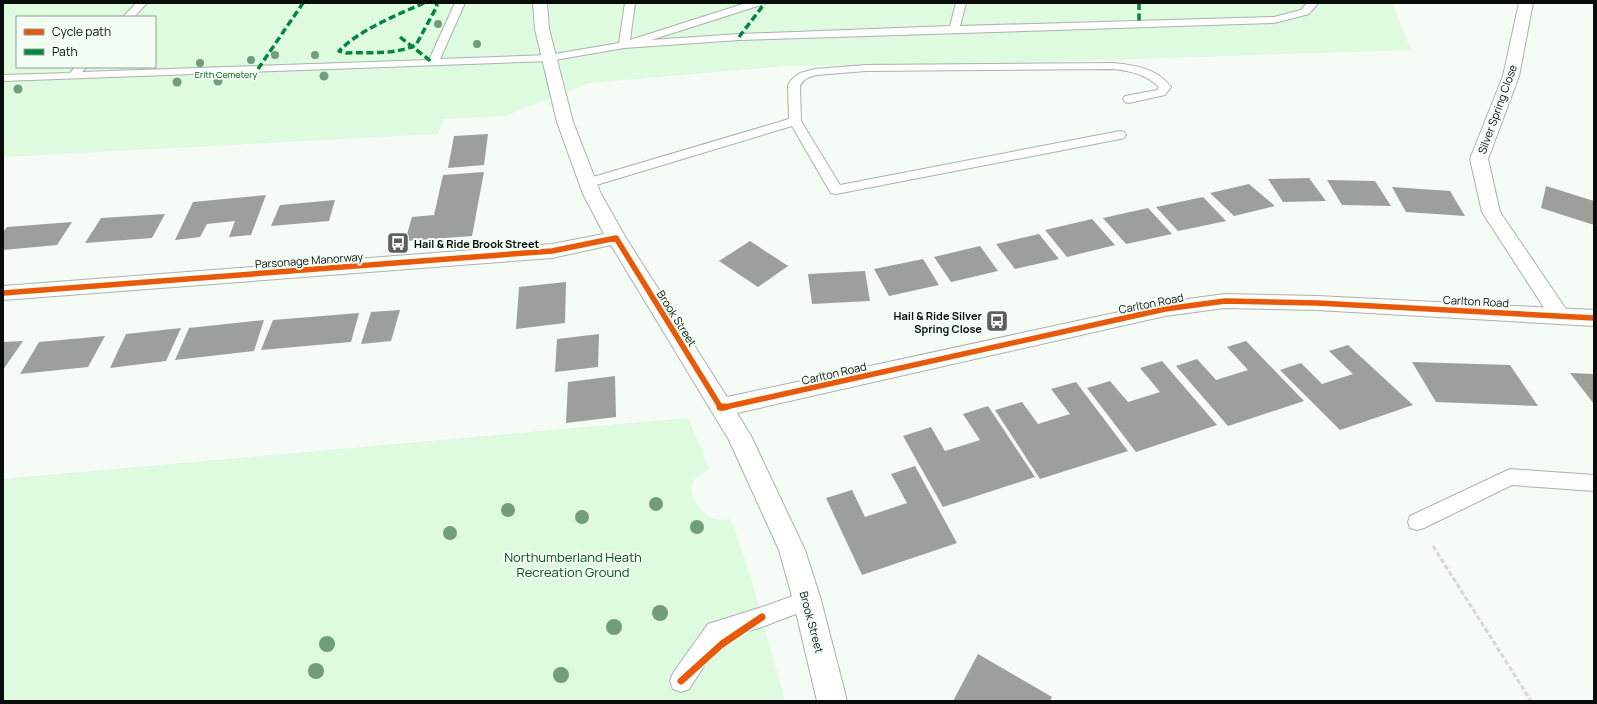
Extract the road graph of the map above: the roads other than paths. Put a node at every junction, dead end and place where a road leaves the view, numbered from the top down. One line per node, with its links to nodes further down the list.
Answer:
1 (142, 3): 9 (lane)
2 (460, 3): 13 (lane)
3 (540, 3): 12 (street, Brook Street)
4 (630, 3): 11 (lane)
5 (757, 3): 11 (lane)
6 (961, 3): 10 (lane)
7 (1312, 3): 10 (lane)
8 (1526, 3): 23 (street, Silver Spring Close)
9 (129, 16)
10 (954, 29): 11 (lane)
11 (624, 45): 12 (lane)
12 (549, 58): 13 (lane); 20 (street, Brook Street)
13 (433, 63): 15 (lane)
14 (80, 68): 15 (lane)
15 (73, 76): 16 (lane)
16 (3, 78)
17 (1129, 99): 18 (lane)
18 (795, 121): 19 (lane); 20 (lane)
19 (1120, 135)
20 (588, 183): 21 (street, Brook Street)
21 (616, 238): 22 (street, Parsonage Manorway); 25 (street, Brook Street)
22 (3, 293)
23 (1559, 315): 24 (street, Carlton Road); 25 (street, Carlton Road)
24 (1594, 318)
25 (721, 408): 28 (street, Brook Street)
26 (1594, 483): 27 (lane)
27 (1417, 522)
28 (807, 600): 29 (lane); 30 (street, Brook Street)
29 (681, 681)
30 (832, 701)

